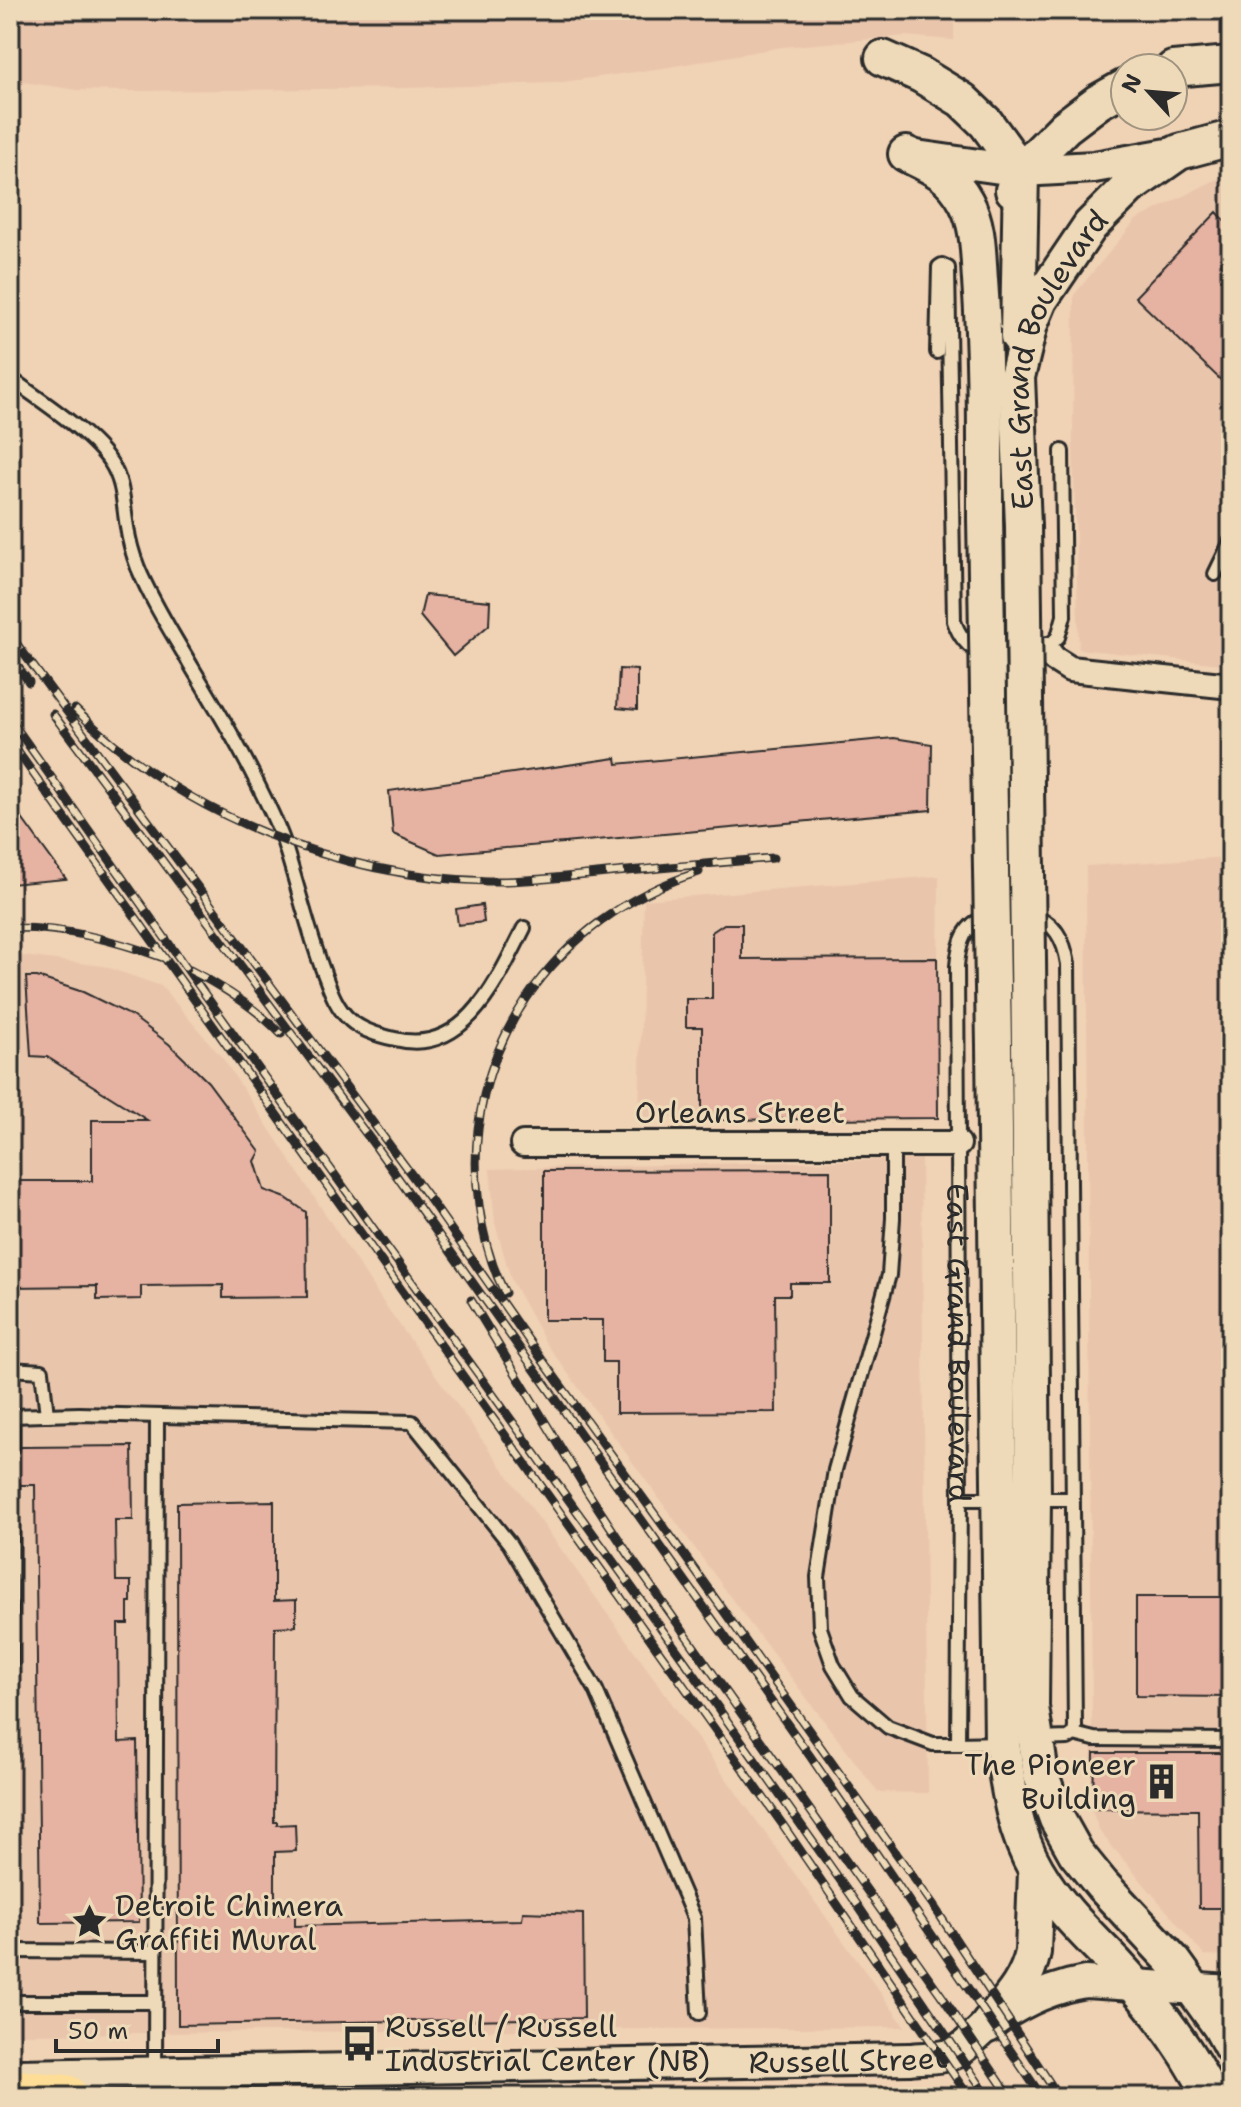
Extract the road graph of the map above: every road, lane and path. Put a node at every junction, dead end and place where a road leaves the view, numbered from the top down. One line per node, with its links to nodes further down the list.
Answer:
1 (883, 58): 8 (main road)
2 (1231, 64): 3 (main road)
3 (1189, 68)
4 (1109, 97): 8 (main road)
5 (1231, 138): 6 (main road, East Grand Boulevard)
6 (1179, 152): 8 (street); 11 (main road, East Grand Boulevard)
7 (906, 154): 8 (street); 9 (main road)
8 (1021, 171): 9 (main road); 11 (main road)
9 (984, 322): 29 (main road, East Grand Boulevard, bridge)
10 (937, 352): 16 (lane)
11 (1017, 377): 30 (main road, East Grand Boulevard, bridge)
12 (10, 378): 18 (lane)
13 (1062, 451): 16 (lane, East Grand Boulevard)
14 (1231, 541): 15 (lane)
15 (1215, 574)
16 (1047, 650): 17 (street)
17 (1231, 686)
18 (524, 928)
19 (523, 1144): 20 (street, Orleans Street)
20 (893, 1144): 21 (street, Orleans Street); 36 (lane)
21 (958, 1144): 28 (lane, East Grand Boulevard); 31 (lane, East Grand Boulevard)
22 (10, 1369): 23 (lane)
23 (47, 1415): 24 (lane); 25 (lane)
24 (11, 1416): 26 (lane)
25 (157, 1416): 40 (lane); 46 (lane)
26 (12, 1447)
27 (12, 1486): 37 (lane)
28 (960, 1499): 29 (lane); 36 (lane, East Grand Boulevard)
29 (999, 1499): 30 (main road); 35 (main road, East Grand Boulevard)
30 (1033, 1499): 31 (lane); 33 (main road, East Grand Boulevard)
31 (1072, 1499): 32 (lane, East Grand Boulevard)
32 (1074, 1734): 33 (lane); 34 (lane)
33 (1035, 1739): 35 (main road); 42 (main road, East Grand Boulevard)
34 (1231, 1740)
35 (1002, 1743): 36 (lane); 38 (main road, East Grand Boulevard)
36 (958, 1744)
37 (10, 1754)
38 (1036, 1871): 41 (main road, East Grand Boulevard); 47 (main road)
39 (10, 1951): 40 (lane)
40 (155, 1952): 45 (lane)
41 (1136, 1986): 42 (street, Russell Street); 47 (street, Russell Street); 53 (main road, East Grand Boulevard)
42 (1194, 1989): 43 (street, Russell Street); 48 (main road, East Grand Boulevard)
43 (1231, 1991)
44 (10, 2002): 45 (lane)
45 (155, 2002): 49 (lane)
46 (699, 2013)
47 (988, 2025): 49 (street, Russell Street)
48 (1231, 2046)
49 (155, 2072): 50 (street, Russell Street)
50 (10, 2075)
51 (10, 2091): 52 (highway)
52 (66, 2097)
53 (1211, 2097)

